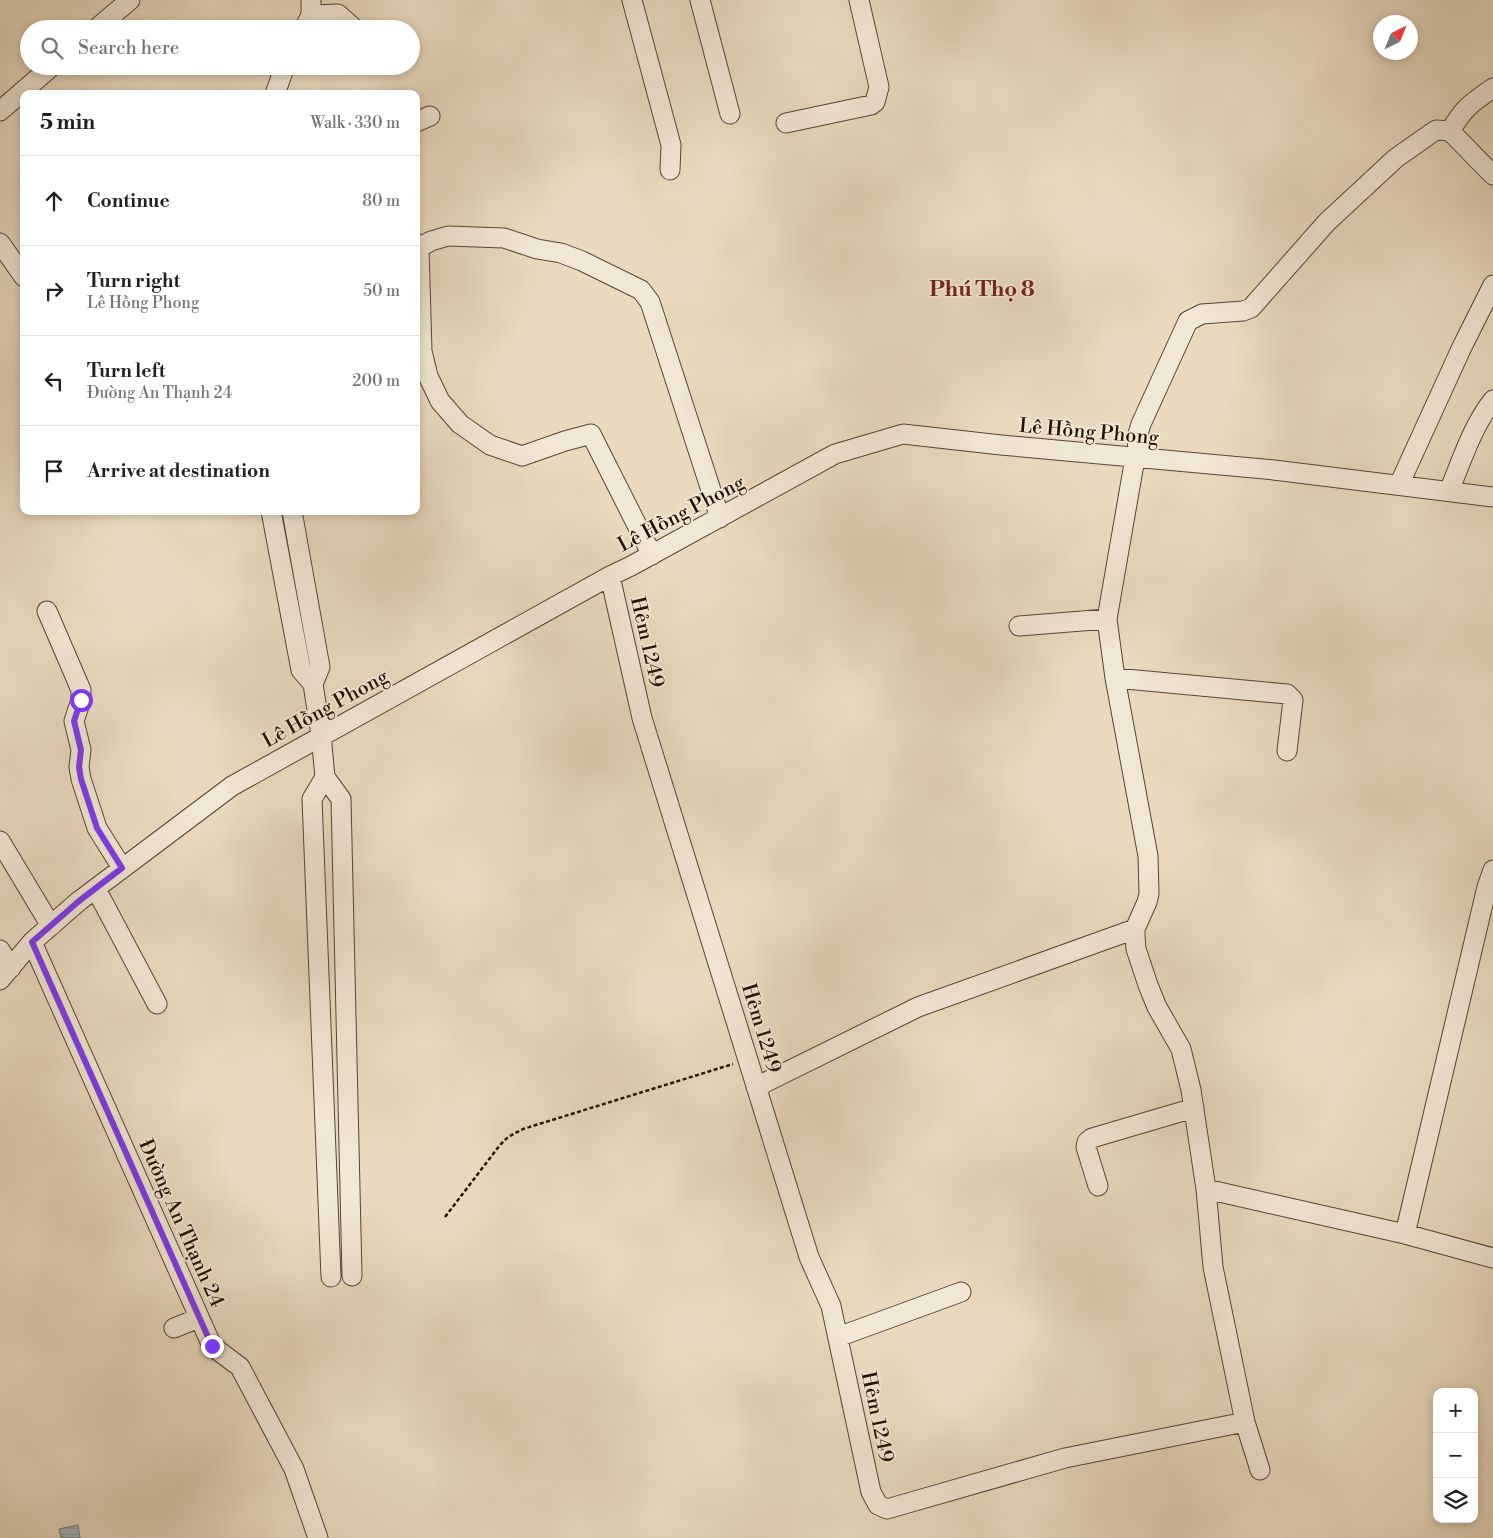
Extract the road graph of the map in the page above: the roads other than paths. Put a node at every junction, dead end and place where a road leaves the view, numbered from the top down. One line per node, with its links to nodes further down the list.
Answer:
1 (130, 0): 6 (street)
2 (632, 0): 18 (street)
3 (700, 0): 15 (street)
4 (859, 0): 16 (street)
5 (308, 15): 7 (street)
6 (107, 20)
7 (345, 20)
8 (42, 75): 11 (street)
9 (282, 75): 12 (street)
10 (1493, 88): 17 (street)
11 (24, 90)
12 (276, 90)
13 (20, 94): 14 (street)
14 (0, 111)
15 (730, 114)
16 (786, 123)
17 (1450, 131): 19 (street); 26 (street)
18 (670, 170)
19 (1493, 175)
20 (0, 243): 22 (street)
21 (420, 244): 32 (street)
22 (20, 271)
23 (1493, 285): 27 (street)
24 (420, 298): 33 (street)
25 (1493, 400): 28 (street)
26 (1135, 458): 27 (street, Lê Hồng Phong); 32 (street, Lê Hồng Phong); 36 (street)
27 (1399, 485): 28 (street, Lê Hồng Phong)
28 (1449, 491): 29 (street, Lê Hồng Phong)
29 (1493, 497)
30 (272, 515): 39 (street)
31 (293, 515): 39 (street)
32 (720, 518): 33 (street, Lê Hồng Phong)
33 (652, 555): 34 (street, Lê Hồng Phong)
34 (610, 576): 40 (street, Lê Hồng Phong); 55 (street, Hẻm 1249)
35 (47, 611): 44 (street)
36 (1107, 618): 37 (street); 38 (street)
37 (1019, 626)
38 (1115, 678): 41 (street); 48 (street)
39 (313, 684): 40 (street)
40 (321, 735): 42 (street); 44 (street, Lê Hồng Phong)
41 (1287, 751)
42 (325, 777): 53 (street); 54 (street)
43 (0, 841): 47 (street)
44 (122, 868): 46 (street, Lê Hồng Phong)
45 (1493, 870): 59 (street)
46 (96, 888): 47 (street, Lê Hồng Phong); 52 (street)
47 (51, 926): 49 (street, Lê Hồng Phong)
48 (1134, 929): 55 (street); 56 (street)
49 (32, 942): 51 (street, Lê Hồng Phong); 64 (street, Đường An Thạnh 24)
50 (0, 950): 51 (street)
51 (5, 974)
52 (157, 1004)
53 (347, 1055): 54 (street); 61 (street)
54 (322, 1057): 62 (street)
55 (756, 1087): 66 (street, Hẻm 1249)
56 (1194, 1108): 57 (street); 58 (street)
57 (1098, 1186)
58 (1206, 1189): 59 (street); 67 (street)
59 (1405, 1234): 60 (street)
60 (1493, 1258)
61 (352, 1276)
62 (331, 1277)
63 (961, 1292): 66 (street)
64 (199, 1318): 65 (street); 69 (street, Đường An Thạnh 24)
65 (174, 1328)
66 (838, 1337): 67 (street, Hẻm 1249)
67 (1245, 1422): 68 (street)
68 (1260, 1470)
69 (318, 1538)

